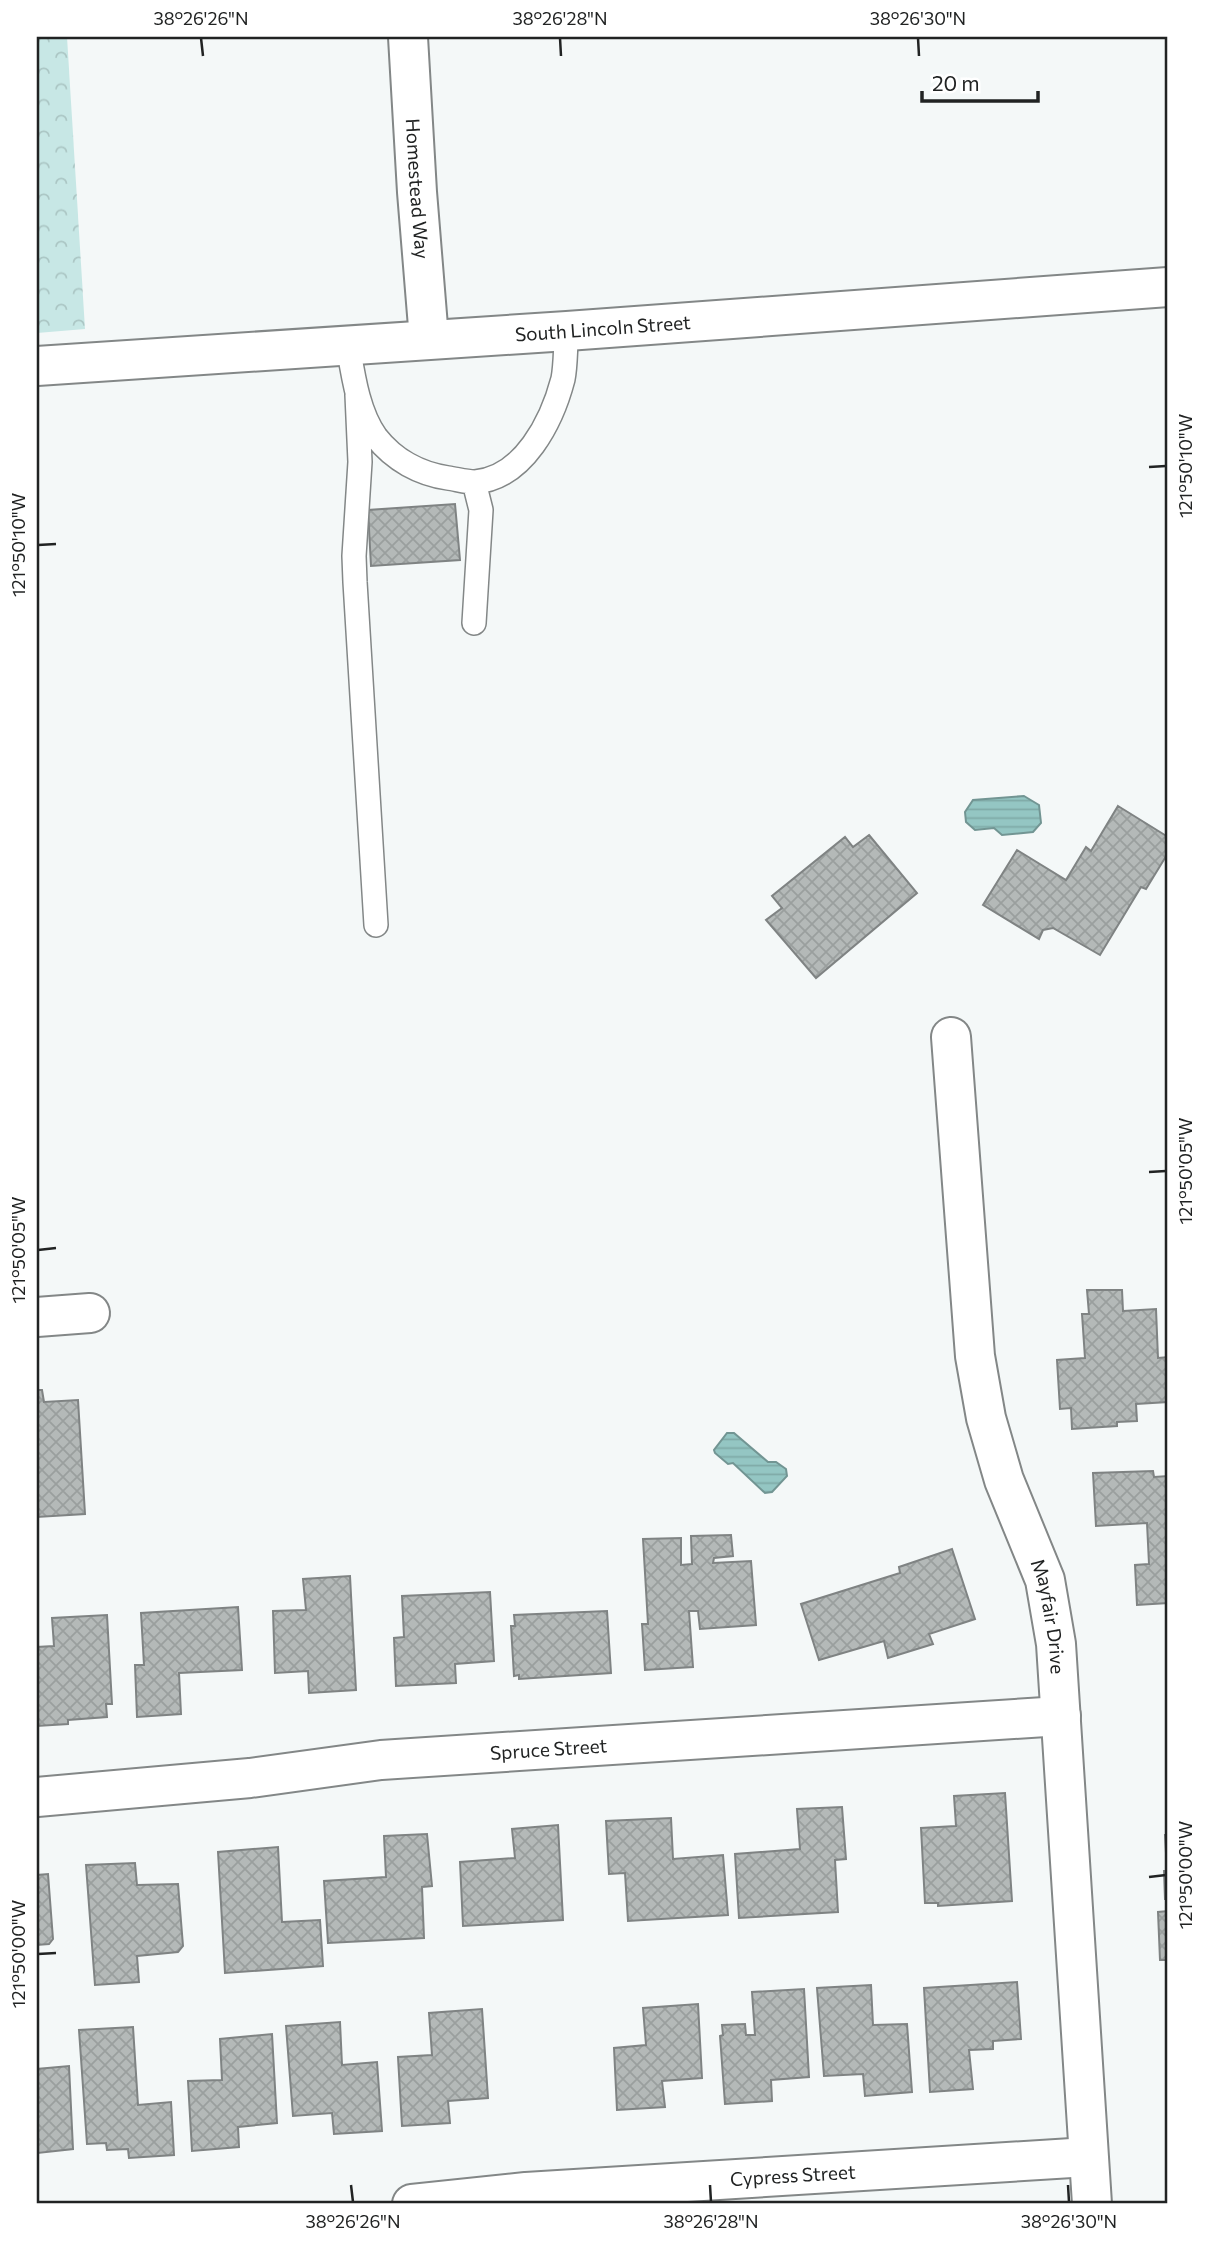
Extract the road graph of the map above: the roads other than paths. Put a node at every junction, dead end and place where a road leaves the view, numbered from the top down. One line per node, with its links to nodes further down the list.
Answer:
1 (408, 37): 4 (street, Homestead Way)
2 (1168, 287): 3 (street, South Lincoln Street)
3 (566, 331): 4 (street, South Lincoln Street); 8 (lane)
4 (429, 339): 5 (street, South Lincoln Street)
5 (348, 345): 6 (street, South Lincoln Street); 7 (lane)
6 (37, 366)
7 (357, 395): 8 (lane); 10 (lane)
8 (474, 482): 9 (lane)
9 (474, 623)
10 (376, 925)
11 (951, 1037): 14 (street, Mayfair Drive)
12 (90, 1313): 13 (street)
13 (37, 1317)
14 (1061, 1716): 15 (street, Spruce Street); 16 (street, Mayfair Drive)
15 (37, 1797)
16 (1088, 2157): 17 (street, Cypress Street); 18 (street, Mayfair Drive)
17 (412, 2204)
18 (1092, 2204)

